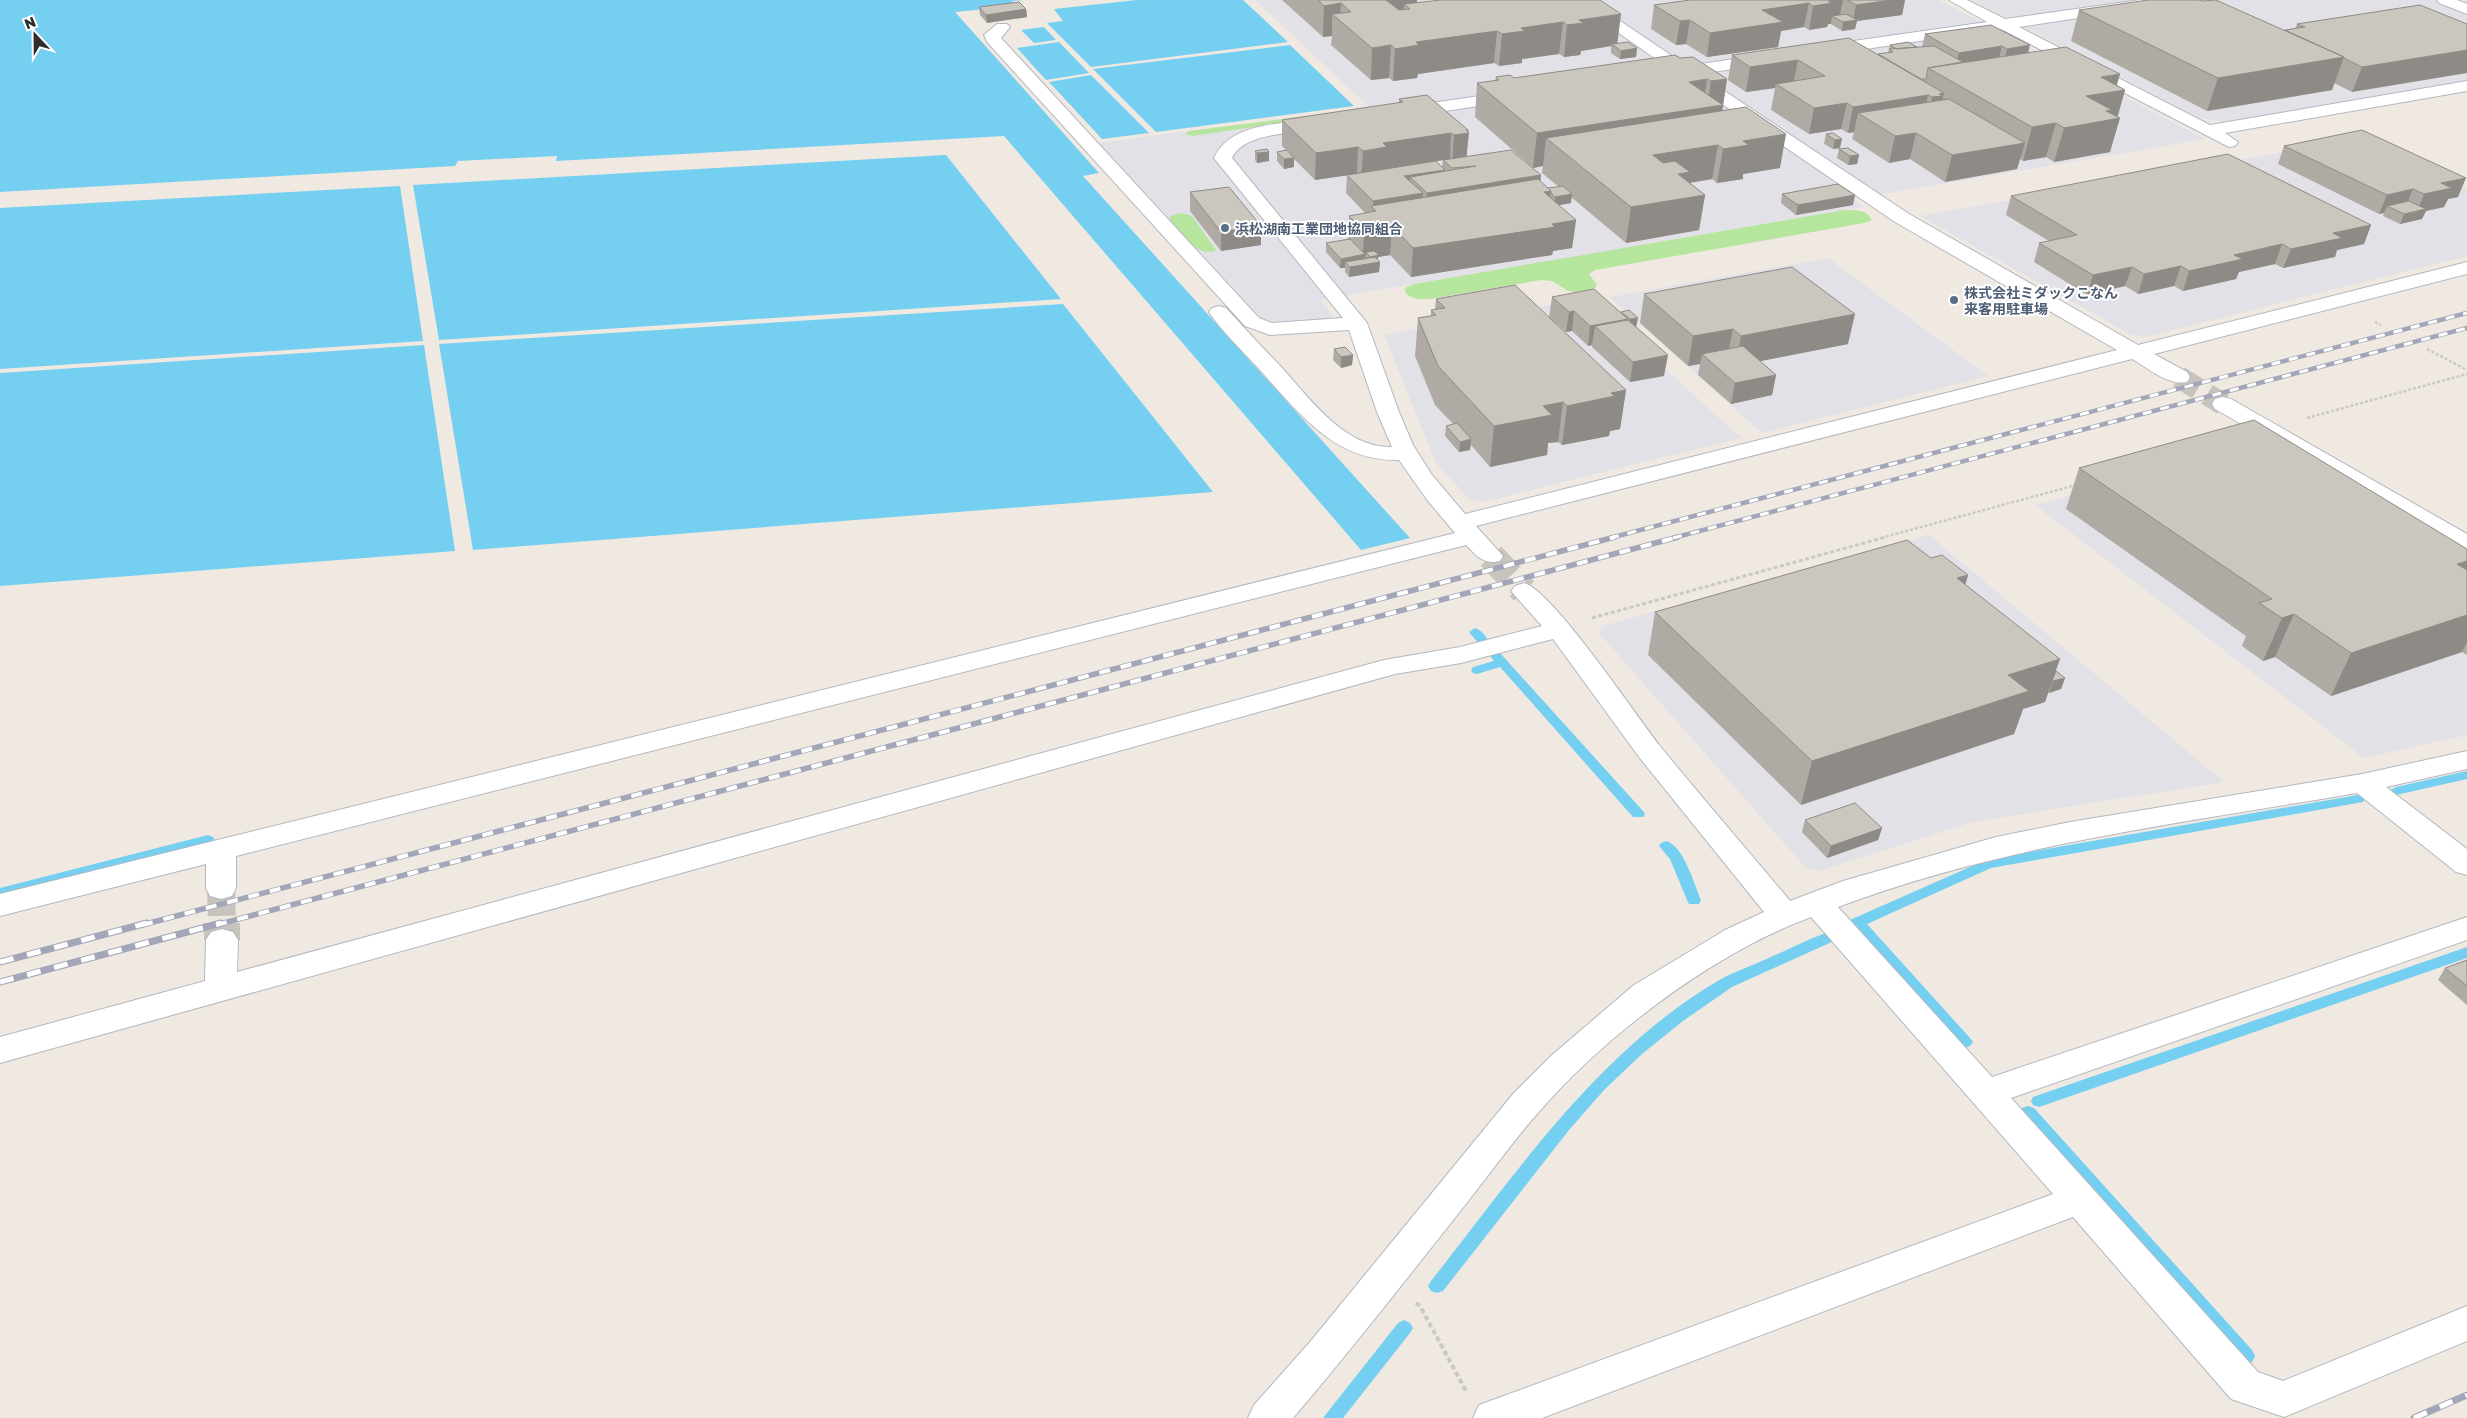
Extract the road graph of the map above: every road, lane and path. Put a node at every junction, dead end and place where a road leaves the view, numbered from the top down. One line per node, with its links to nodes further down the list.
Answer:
1 (1578, 0): 10 (street)
2 (1956, 0): 6 (street)
3 (2171, 0): 6 (street)
4 (2444, 0): 5 (street)
5 (2467, 9)
6 (2003, 24): 8 (street); 16 (street)
7 (1002, 27): 20 (street)
8 (1806, 53)
9 (1787, 56): 10 (street)
10 (1684, 71): 11 (street); 22 (street)
11 (1656, 75)
12 (2467, 86): 16 (street)
13 (1530, 94): 14 (street)
14 (1383, 115)
15 (1335, 122): 20 (street)
16 (2207, 130): 17 (street)
17 (2229, 142)
18 (1108, 191): 27 (street)
19 (2467, 268): 22 (street)
20 (1356, 323): 27 (street)
21 (2427, 349): 23 (path)
22 (2137, 352): 24 (street); 29 (street)
23 (2467, 372): 26 (path)
24 (2179, 377)
25 (2224, 404): 26 (street)
26 (2268, 429): 30 (street)
27 (1406, 453): 29 (street)
28 (2077, 484): 33 (path)
29 (1465, 530): 31 (street); 36 (street)
30 (2467, 544)
31 (1491, 556)
32 (1524, 591): 33 (street)
33 (1558, 629): 41 (street); 44 (street)
34 (2467, 760): 35 (street)
35 (2362, 783): 37 (street); 39 (street)
36 (221, 848): 38 (street); 40 (street)
37 (2467, 865)
38 (221, 888)
39 (1817, 903): 41 (street); 46 (street)
40 (0, 905)
41 (1784, 915): 48 (street)
42 (2467, 928): 46 (street)
43 (222, 940): 44 (street)
44 (221, 989): 45 (street)
45 (0, 1050)
46 (1986, 1094): 47 (street)
47 (2080, 1199): 49 (street); 50 (street)
48 (1382, 1282): 50 (path); 51 (street)
49 (2467, 1323)
50 (1482, 1409)
51 (1268, 1418)

